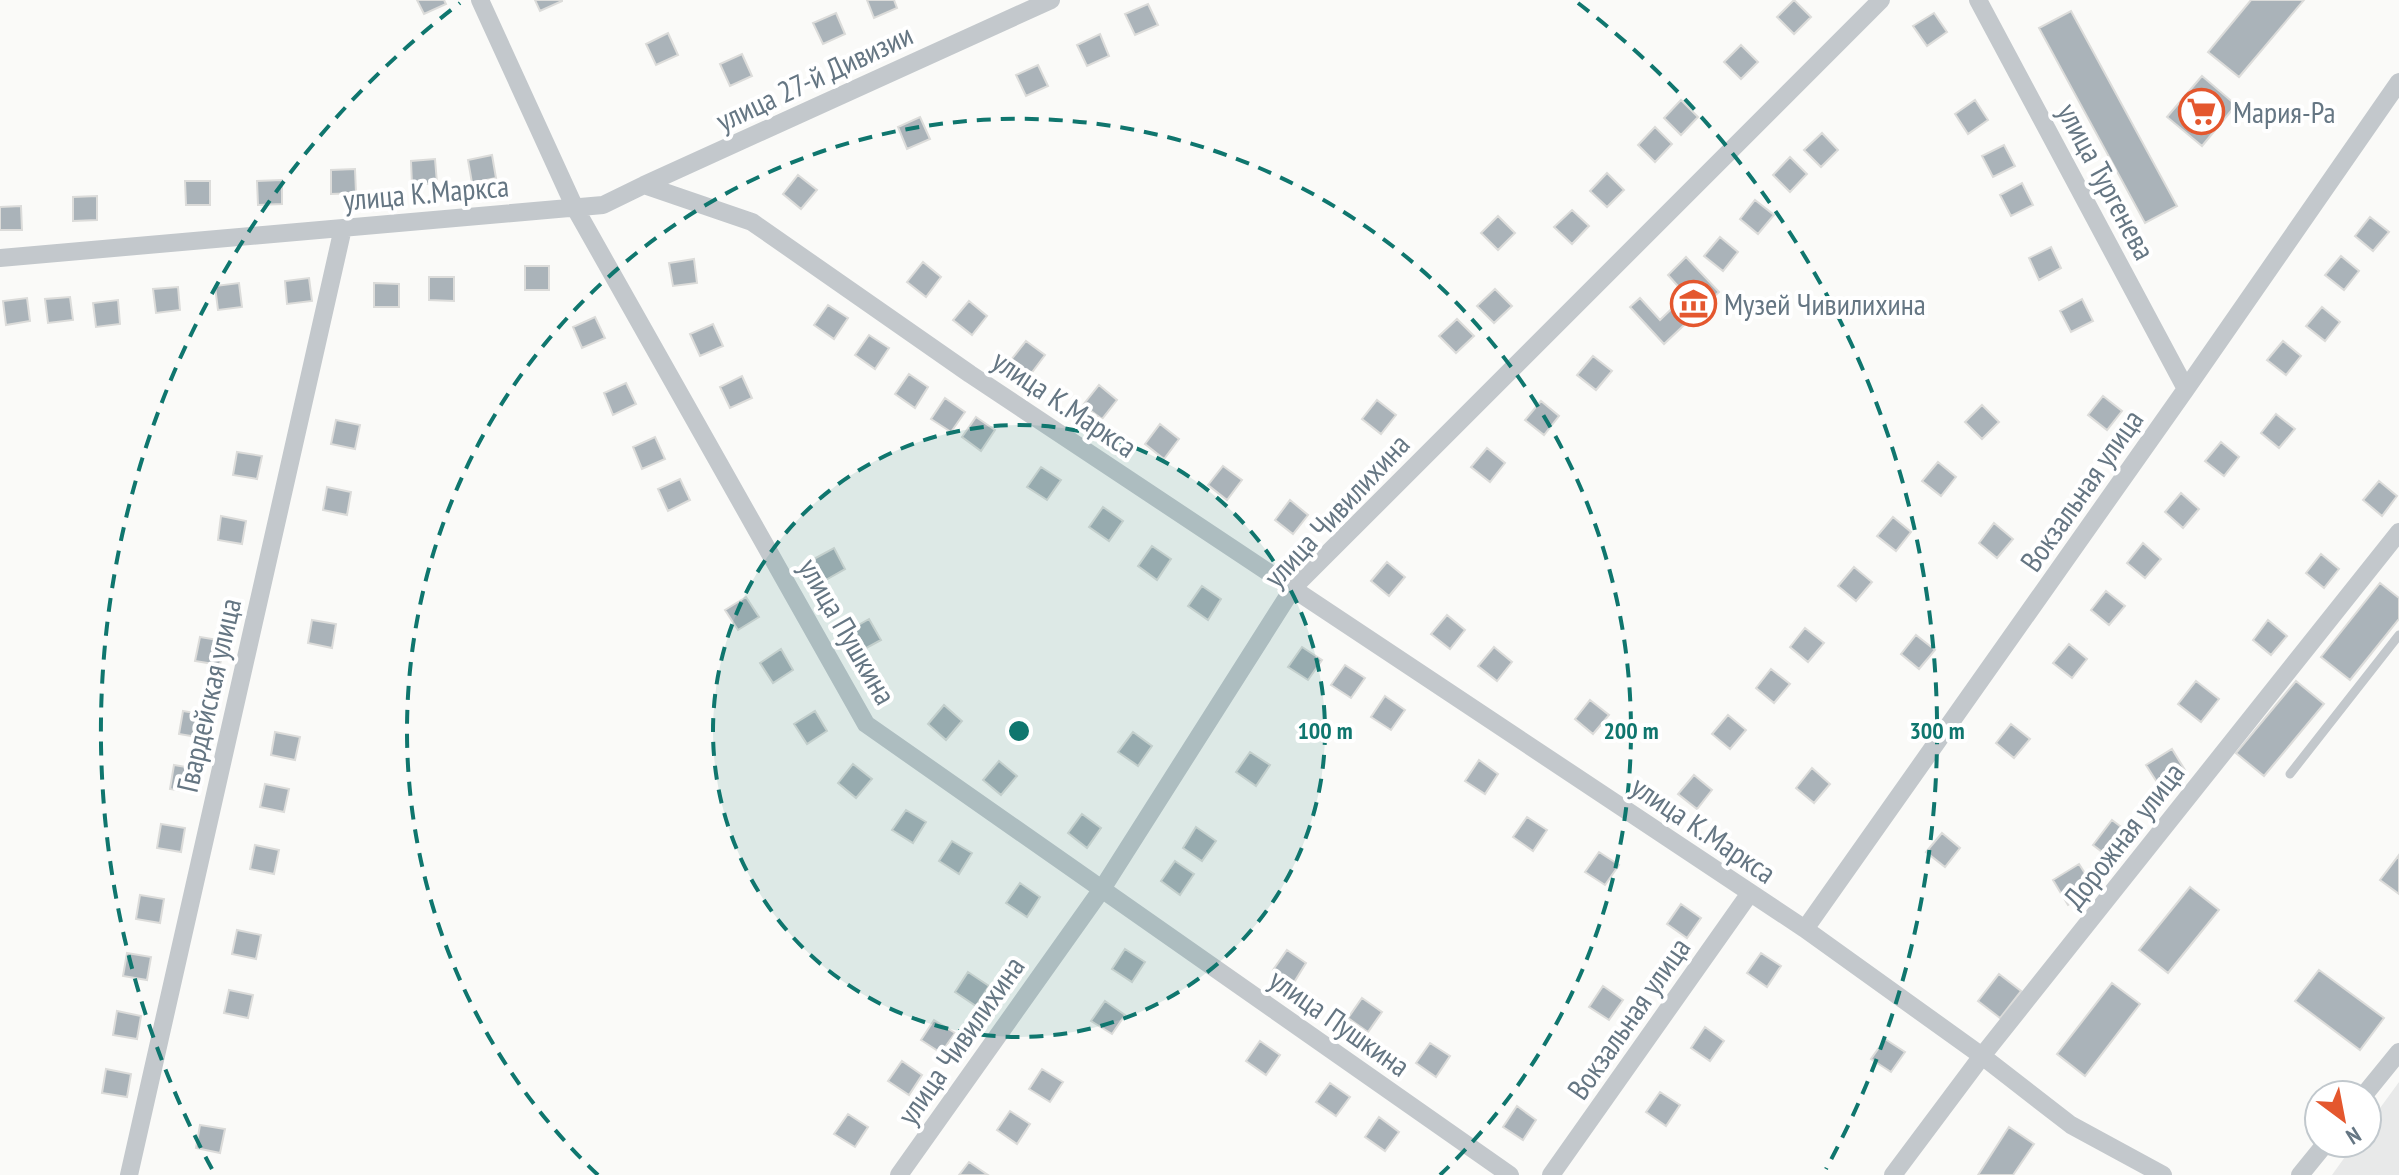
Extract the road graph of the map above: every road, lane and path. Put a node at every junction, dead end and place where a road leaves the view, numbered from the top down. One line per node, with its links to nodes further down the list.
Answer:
1 (480, 0): 7 (street, улица Пушкина)
2 (1051, 0): 6 (street, улица 27-й Дивизии)
3 (1881, 0): 12 (street, улица Чивилихина)
4 (1978, 0): 10 (street, улица Тургенева)
5 (2399, 82): 10 (street, Вокзальная улица)
6 (644, 185): 7 (street, улица К.Маркса); 12 (street, улица К.Маркса)
7 (575, 208): 8 (street, улица К.Маркса); 15 (street, улица Пушкина)
8 (343, 228): 9 (street, улица К.Маркса); 22 (street, Гвардейская улица)
9 (0, 258)
10 (2186, 389): 17 (street, Вокзальная улица)
11 (2397, 538): 19 (street, Дорожная улица)
12 (1293, 588): 15 (street, улица Чивилихина); 16 (street, улица К.Маркса)
13 (2399, 635): 14 (lane)
14 (2290, 774)
15 (1102, 889): 23 (street, улица Чивилихина); 24 (street, улица Пушкина)
16 (1750, 893): 17 (street, улица К.Маркса); 25 (street, Вокзальная улица)
17 (1805, 929): 19 (street, улица К.Маркса)
18 (2399, 1052): 20 (street)
19 (1982, 1056): 26 (street, Дорожная улица); 27 (street, улица К.Маркса)
20 (2377, 1079)
21 (2313, 1159): 28 (street)
22 (129, 1175)
23 (899, 1175)
24 (1510, 1175)
25 (1551, 1175)
26 (1893, 1175)
27 (2163, 1175)
28 (2300, 1175)

